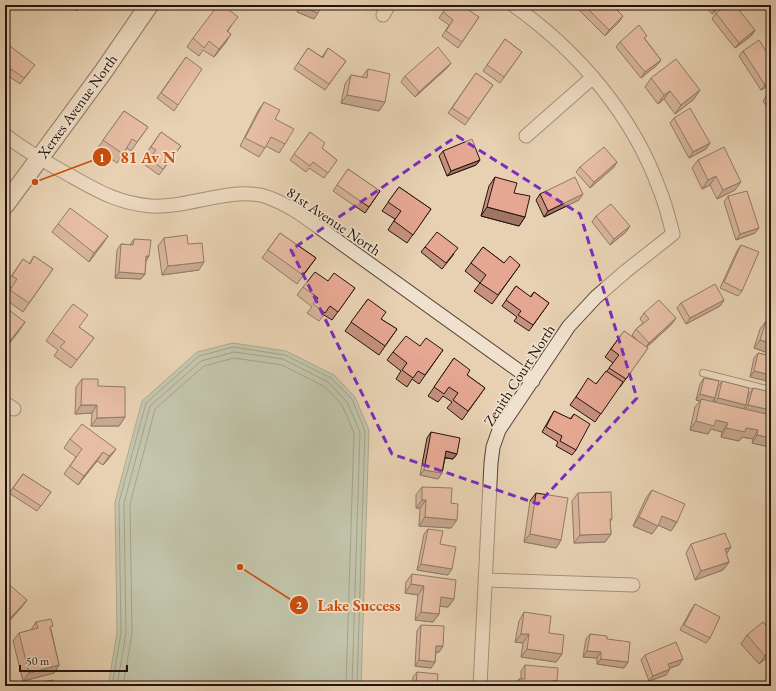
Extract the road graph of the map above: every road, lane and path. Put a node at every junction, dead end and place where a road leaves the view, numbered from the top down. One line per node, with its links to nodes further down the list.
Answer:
1 (149, 5): 6 (street, Xerxes Avenue North)
2 (513, 5): 3 (street)
3 (593, 77): 5 (street); 9 (street, Zenith Court North)
4 (5, 136): 6 (street, 81st Avenue North)
5 (526, 136)
6 (39, 159): 7 (street, Xerxes Avenue North); 9 (street, 81st Avenue North)
7 (5, 205)
8 (703, 373): 10 (lane)
9 (533, 381): 11 (street, Zenith Court North)
10 (771, 390)
11 (486, 580): 12 (street); 13 (street, Zenith Court North)
12 (633, 585)
13 (480, 686)

